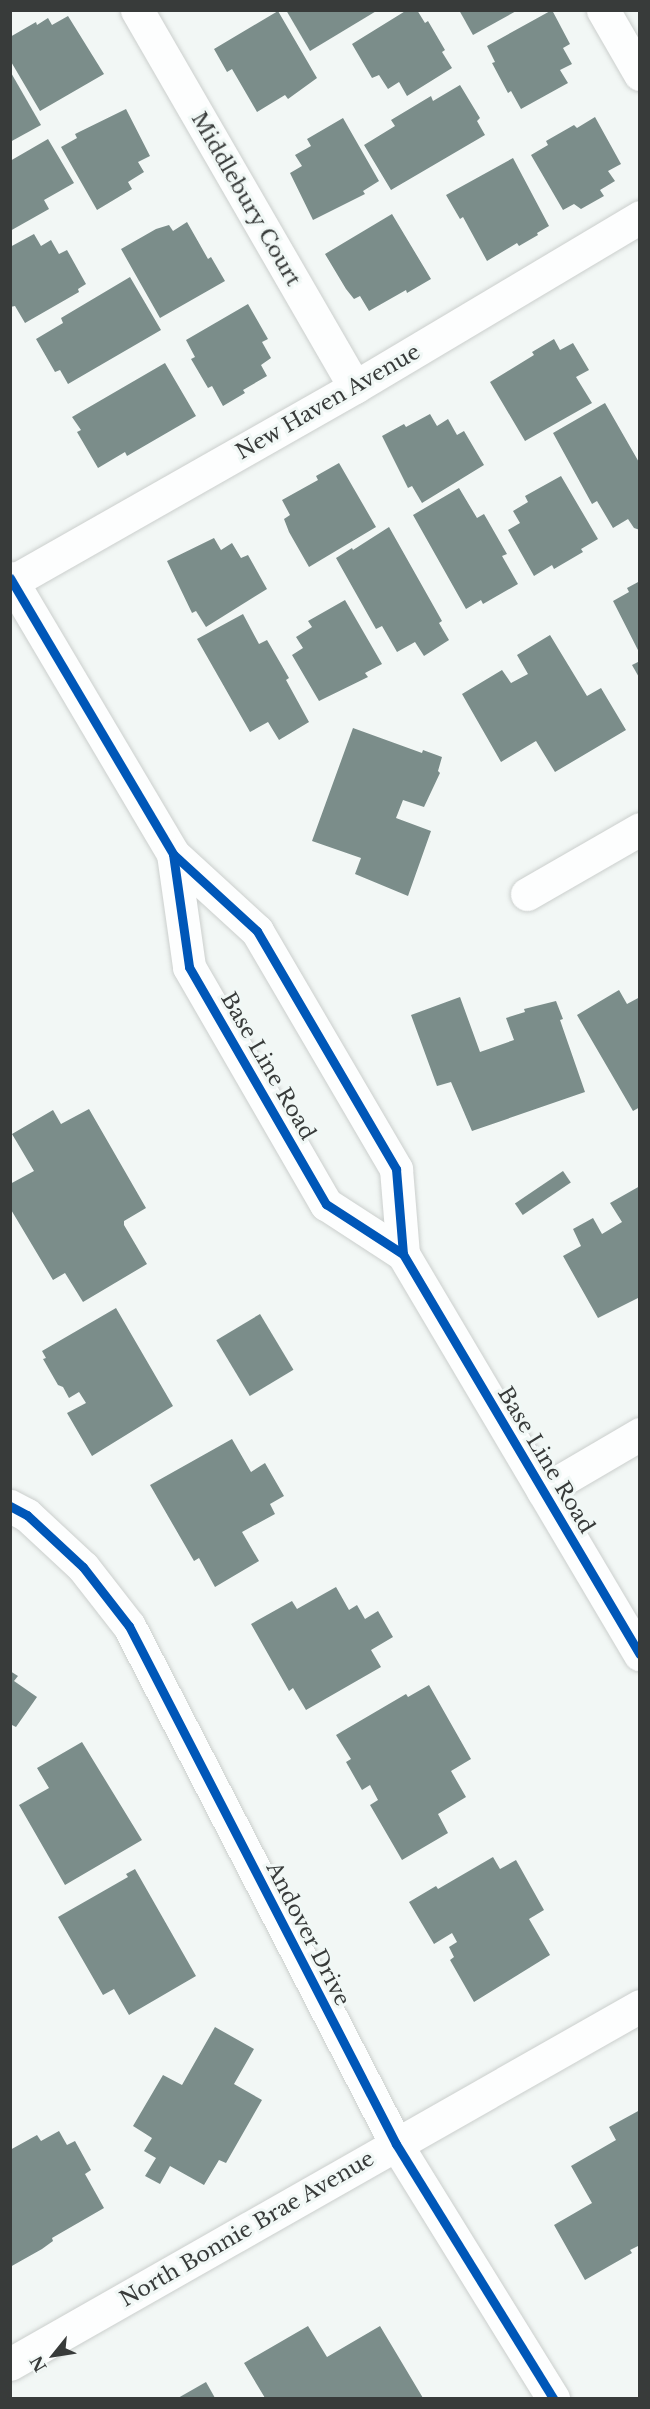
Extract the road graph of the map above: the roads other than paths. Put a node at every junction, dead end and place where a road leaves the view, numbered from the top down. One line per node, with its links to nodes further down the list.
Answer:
1 (137, 10): 5 (street, Middlebury Court)
2 (603, 10): 3 (street)
3 (639, 74)
4 (639, 217): 5 (street, New Haven Avenue)
5 (355, 387): 6 (street, New Haven Avenue)
6 (11, 581): 8 (street, Base Line Road)
7 (639, 829): 9 (street)
8 (173, 854): 10 (street, Base Line Road); 10 (street, Base Line Road)
9 (527, 894)
10 (403, 1254): 12 (street, Base Line Road)
11 (639, 1434): 12 (street)
12 (543, 1491): 14 (street, Base Line Road)
13 (10, 1506): 16 (street, Andover Drive)
14 (639, 1654)
15 (639, 2006): 16 (street, North Bonnie Brae Avenue)
16 (396, 2144): 17 (street, North Bonnie Brae Avenue); 18 (street, Andover Drive)
17 (10, 2364)
18 (553, 2398)

